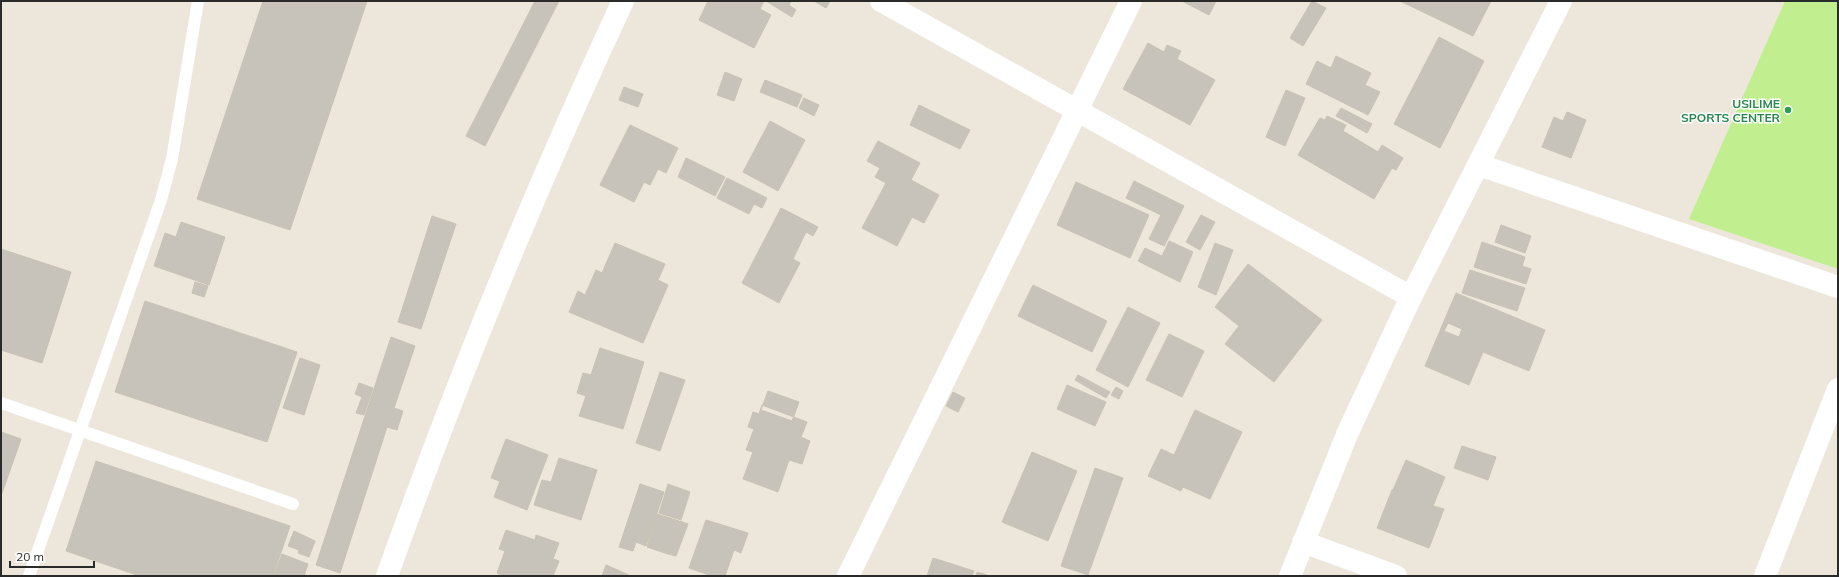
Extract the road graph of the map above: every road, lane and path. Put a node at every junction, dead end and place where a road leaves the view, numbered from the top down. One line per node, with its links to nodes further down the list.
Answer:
1 (198, 1): 12 (lane)
2 (623, 1): 16 (street)
3 (881, 1): 6 (street)
4 (1131, 1): 6 (street)
5 (1561, 1): 7 (street)
6 (1078, 110): 9 (street); 17 (street)
7 (1479, 164): 8 (street); 9 (street)
8 (1838, 287)
9 (1411, 297): 14 (street)
10 (1838, 389): 20 (street)
11 (1, 403): 12 (lane)
12 (79, 430): 13 (lane); 15 (lane)
13 (293, 504)
14 (1303, 542): 18 (street); 19 (street)
15 (29, 576)
16 (387, 576)
17 (848, 576)
18 (1290, 576)
19 (1396, 576)
20 (1765, 576)

